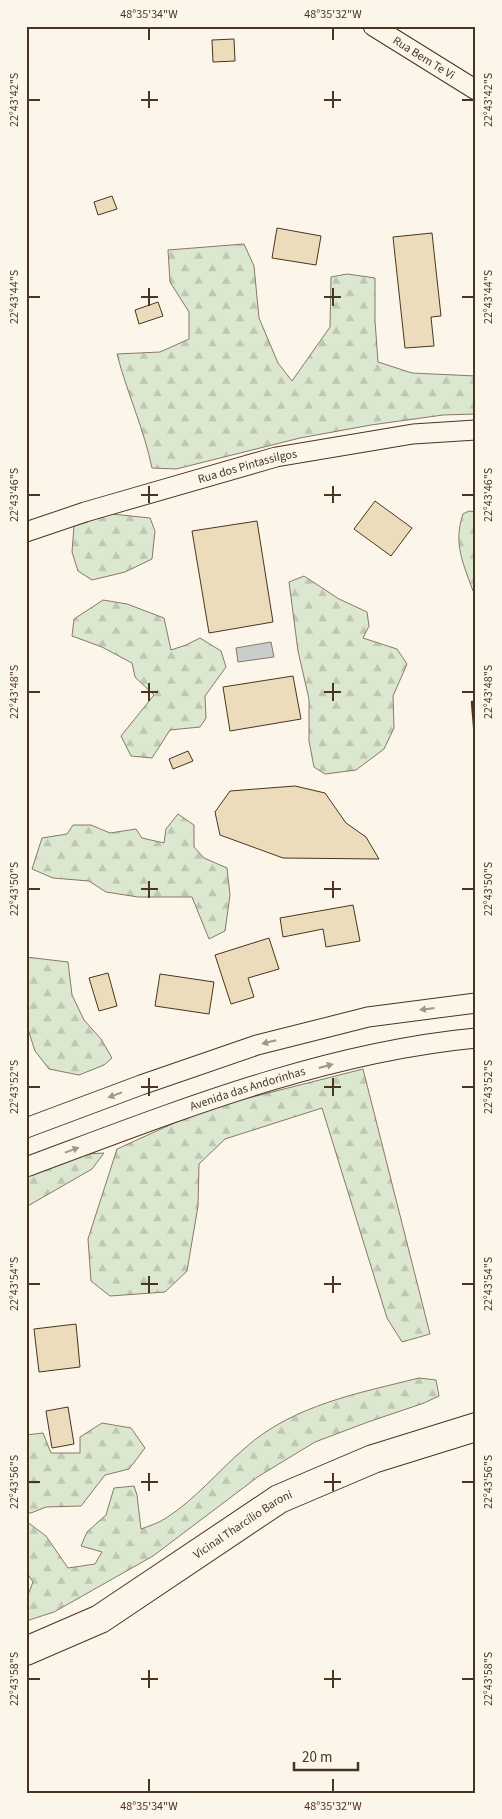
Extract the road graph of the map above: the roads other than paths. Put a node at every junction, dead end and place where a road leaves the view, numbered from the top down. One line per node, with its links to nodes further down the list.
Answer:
1 (373, 26): 2 (street, Rua Bem Te Vi)
2 (476, 90)
3 (476, 430): 4 (street, Rua dos Pintassilgos)
4 (26, 532)
5 (476, 1004): 7 (street, one-way to 7)
6 (476, 1038): 8 (street, Avenida das Andorinhas, one-way to 6)
7 (26, 1128)
8 (26, 1167)
9 (476, 1427): 10 (main road, Vicinal Tharcílio Baroni)
10 (26, 1652)

